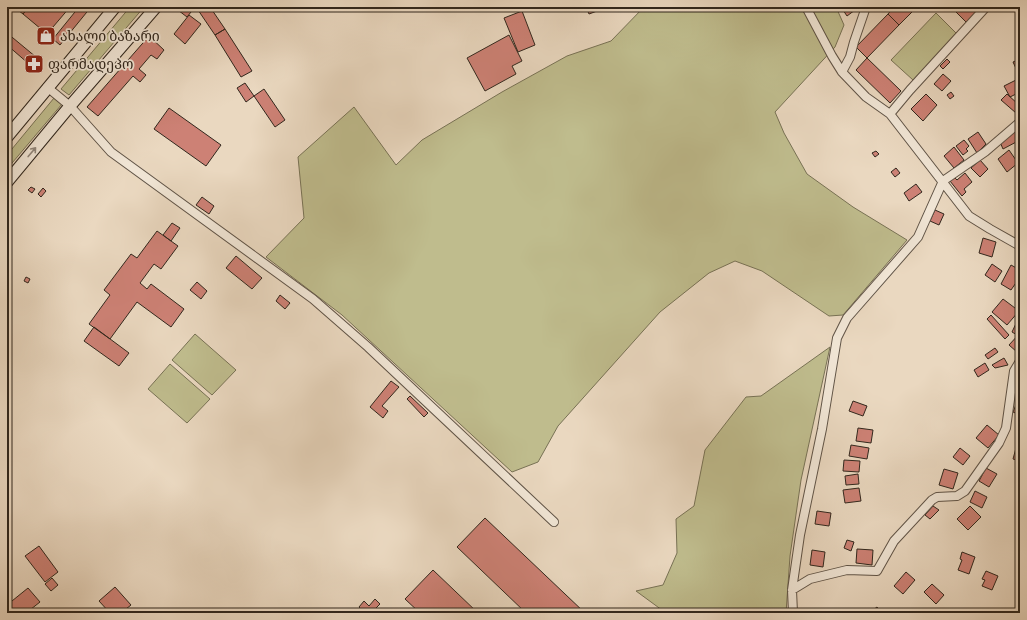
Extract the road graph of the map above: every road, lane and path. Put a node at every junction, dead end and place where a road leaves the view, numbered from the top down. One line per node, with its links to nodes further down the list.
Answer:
1 (115, 7): 7 (main road)
2 (156, 7): 8 (main road)
3 (806, 7): 6 (street)
4 (866, 7): 6 (street)
5 (986, 7): 9 (street)
6 (842, 72): 9 (street)
7 (47, 87): 8 (street); 11 (main road)
8 (70, 106): 13 (main road, one-way to 8); 16 (street)
9 (890, 114): 12 (street)
10 (1020, 122): 12 (street)
11 (7, 137)
12 (943, 181): 14 (street); 17 (street)
13 (7, 182)
14 (1020, 246)
15 (1020, 361): 17 (street)
16 (554, 522)
17 (792, 590): 18 (street)
18 (793, 613)

